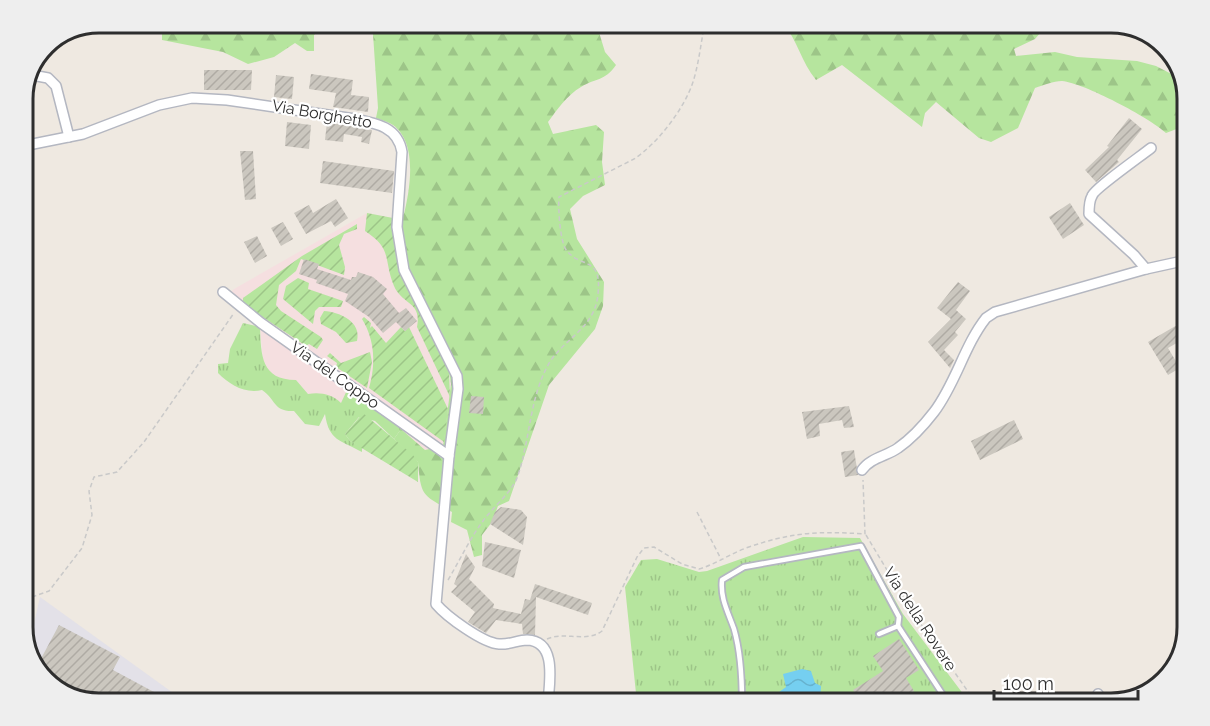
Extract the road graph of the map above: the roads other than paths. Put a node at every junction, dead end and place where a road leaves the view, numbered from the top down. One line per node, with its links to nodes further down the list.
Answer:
1 (37, 76): 2 (street)
2 (69, 137): 3 (street, Via Borghetto); 8 (street, Via Borghetto)
3 (33, 144)
4 (1151, 148): 6 (street)
5 (1177, 262): 6 (street)
6 (1146, 268): 9 (street)
7 (224, 292): 8 (street, Via del Coppo)
8 (449, 456): 12 (street, Via Borghetto)
9 (862, 470)
10 (898, 626): 11 (lane); 13 (lane); 14 (lane)
11 (879, 634)
12 (548, 693)
13 (742, 693)
14 (942, 693)

